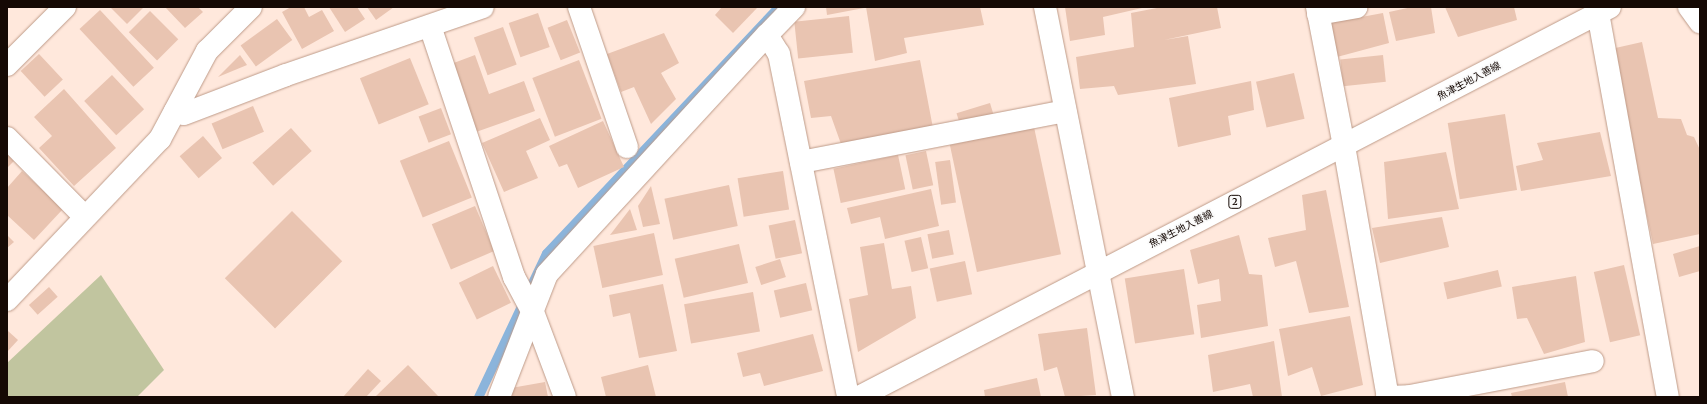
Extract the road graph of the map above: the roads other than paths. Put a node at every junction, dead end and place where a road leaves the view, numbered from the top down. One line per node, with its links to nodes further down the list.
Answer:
1 (65, 7): 14 (street)
2 (251, 7): 15 (street)
3 (483, 7): 12 (street)
4 (579, 7): 19 (street)
5 (794, 7): 13 (street)
6 (1045, 7): 16 (street)
7 (1356, 7): 10 (street)
8 (1689, 7): 11 (street)
9 (1604, 10): 18 (street, 魚津生地入善線 / 2); 32 (street)
10 (1317, 11): 18 (street)
11 (1700, 22)
12 (430, 26): 15 (street); 24 (street)
13 (766, 34): 20 (street); 24 (street)
14 (7, 65)
15 (175, 111): 21 (street)
16 (1065, 111): 20 (street); 22 (street)
17 (7, 138): 21 (street)
18 (1344, 146): 22 (street, 魚津生地入善線 / 2); 31 (street)
19 (628, 147)
20 (801, 162): 28 (street)
21 (84, 216): 23 (street)
22 (1097, 273): 29 (street, 魚津生地入善線 / 2); 30 (street)
23 (7, 300)
24 (532, 312): 26 (street); 27 (street)
25 (1593, 361): 31 (street)
26 (499, 397)
27 (565, 397)
28 (848, 397)
29 (859, 397)
30 (1123, 397)
31 (1387, 397)
32 (1668, 397)

